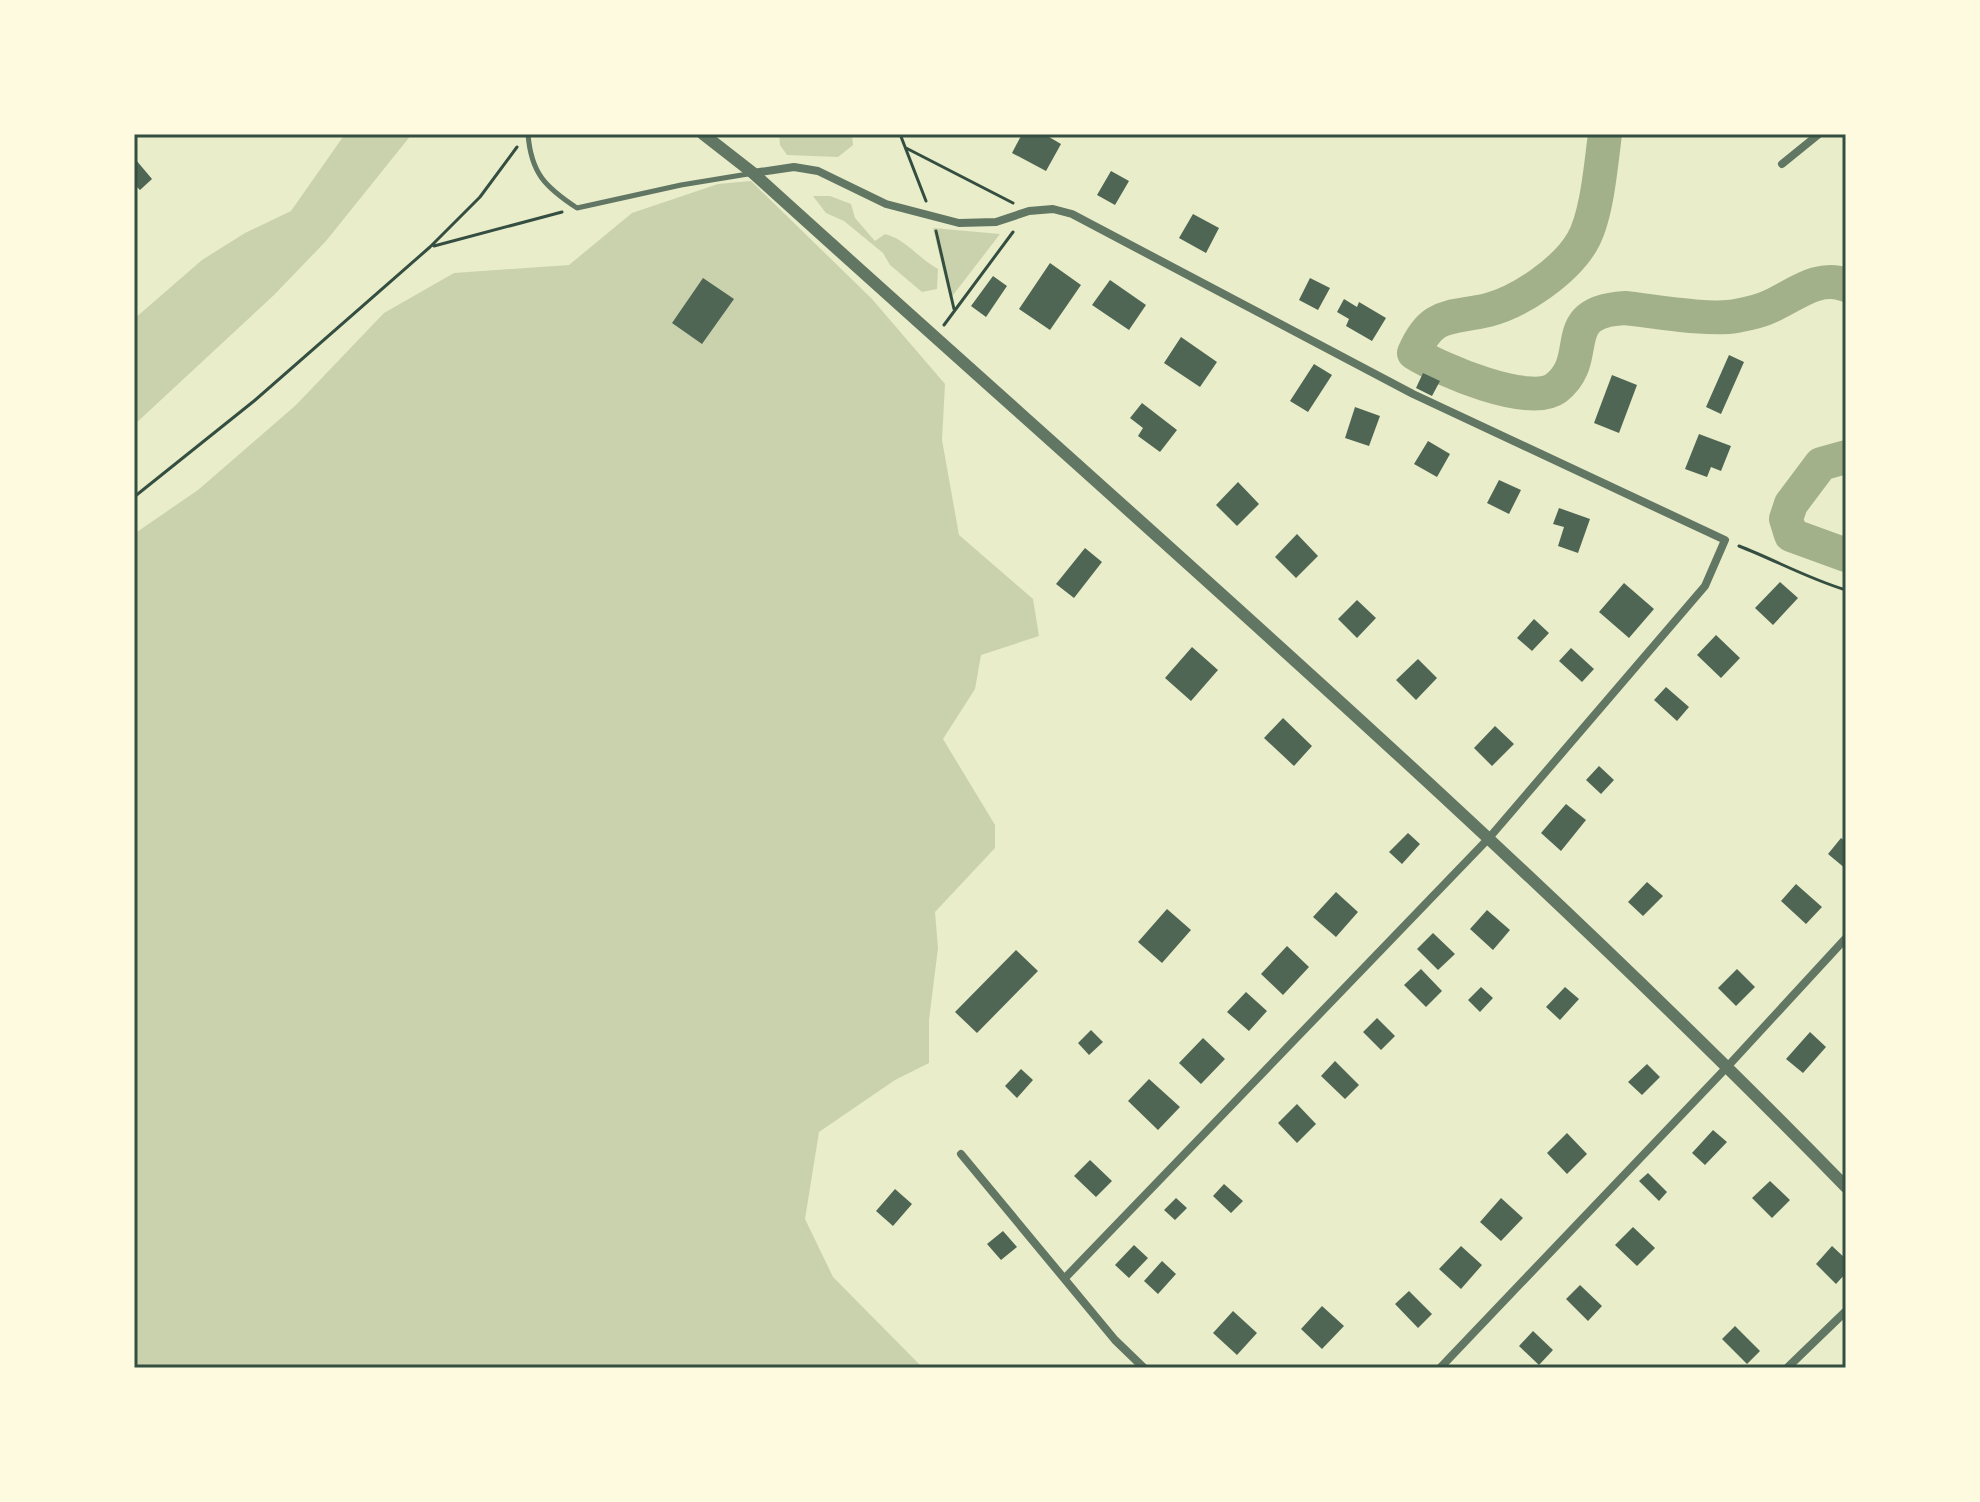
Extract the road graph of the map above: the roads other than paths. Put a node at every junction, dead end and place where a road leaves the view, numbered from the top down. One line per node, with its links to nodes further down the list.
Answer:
1 (528, 134): 5 (lane)
2 (703, 134): 5 (street)
3 (1819, 134): 4 (street)
4 (1782, 164)
5 (753, 173): 6 (street); 6 (street)
6 (1489, 838): 8 (street); 11 (street)
7 (1846, 938): 8 (street)
8 (1728, 1066): 10 (street); 14 (street)
9 (961, 1154): 11 (street)
10 (1846, 1187)
11 (1065, 1278): 13 (street)
12 (1846, 1311): 15 (street)
13 (1144, 1368)
14 (1440, 1368)
15 (1787, 1368)

